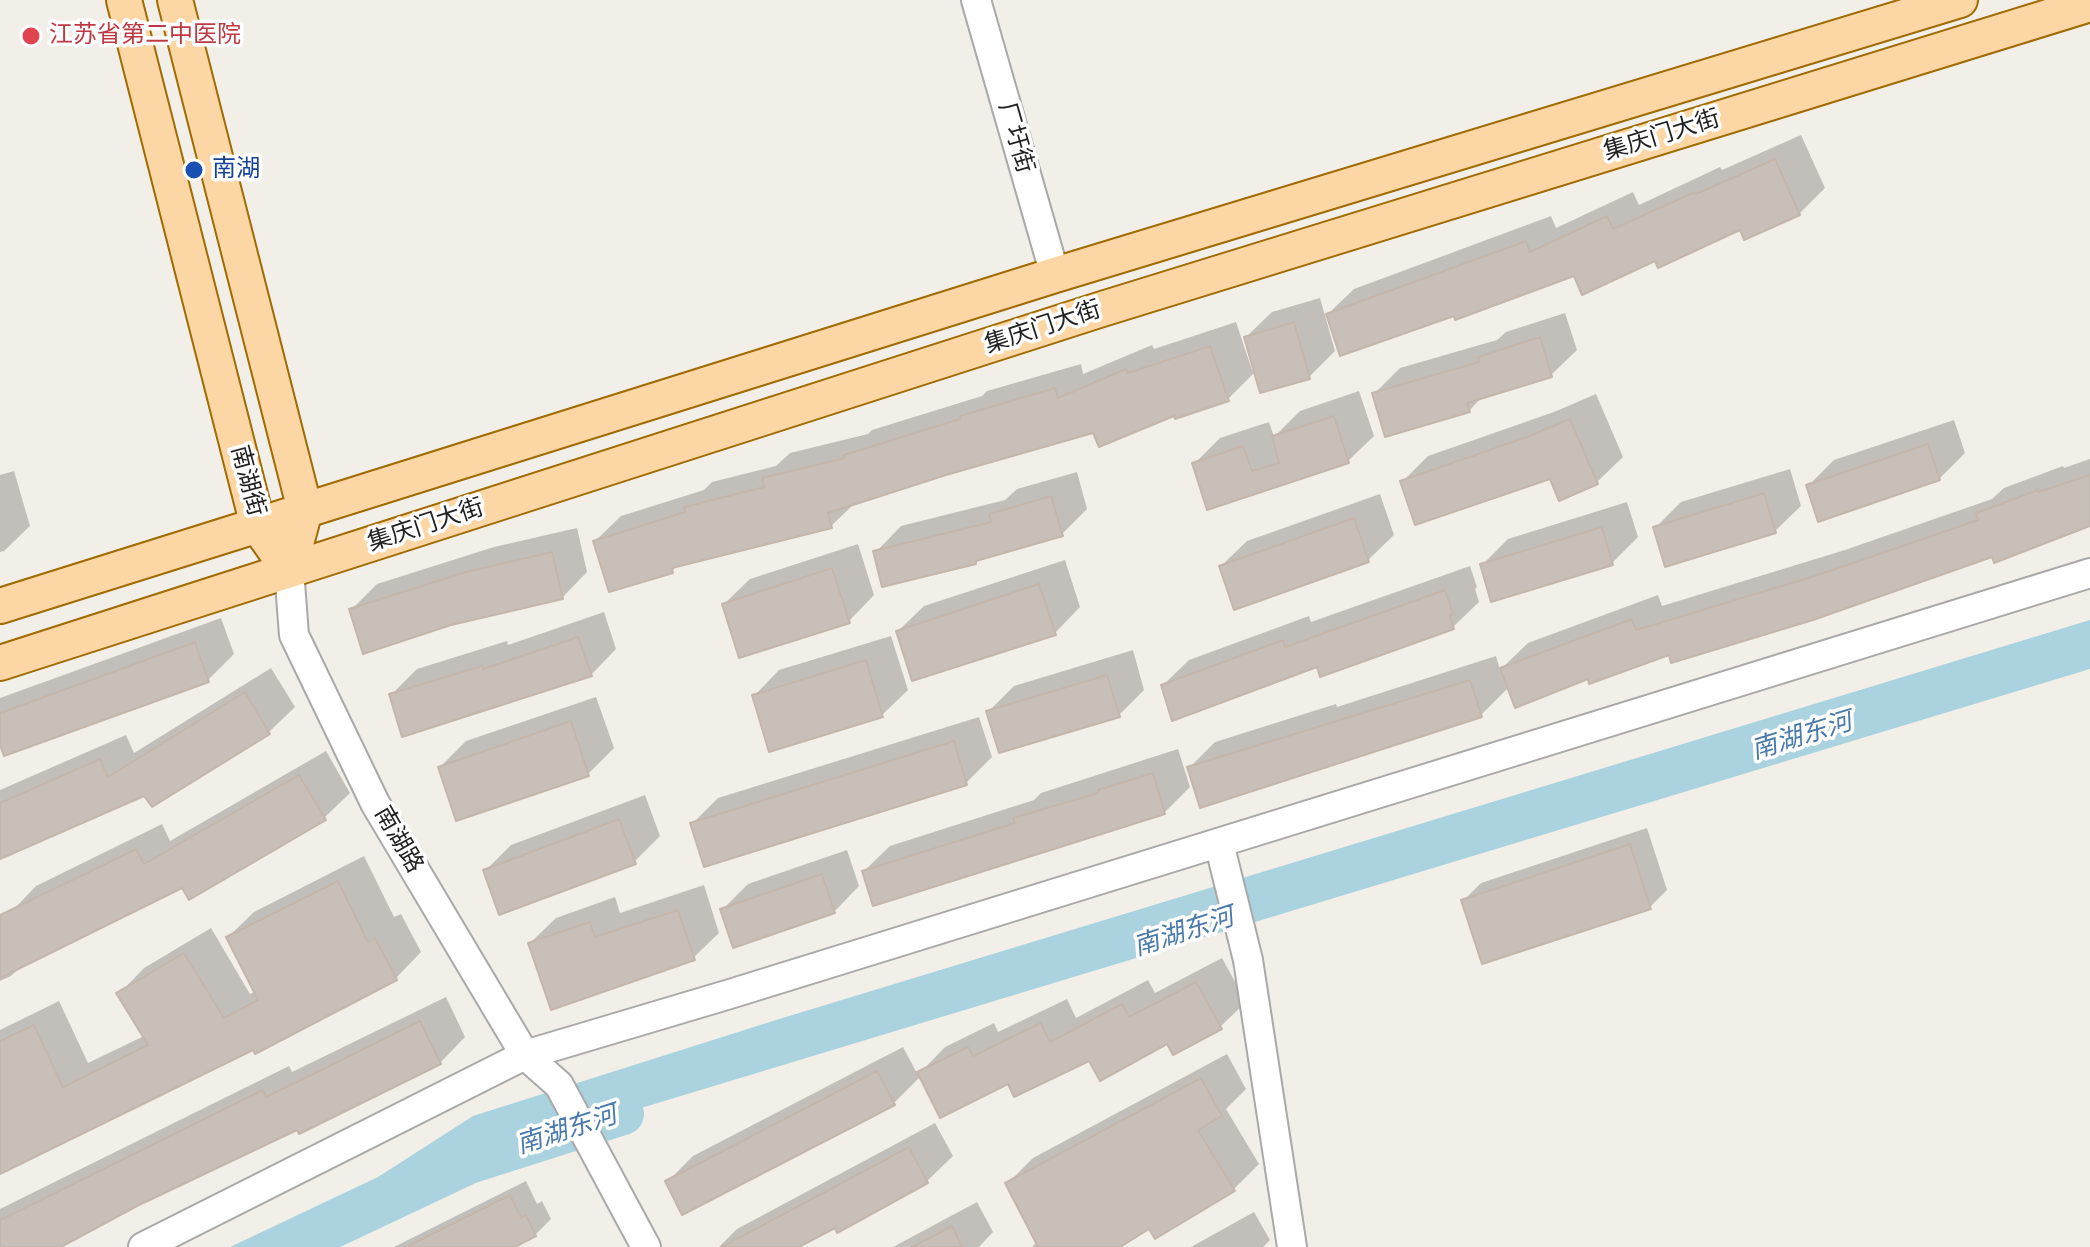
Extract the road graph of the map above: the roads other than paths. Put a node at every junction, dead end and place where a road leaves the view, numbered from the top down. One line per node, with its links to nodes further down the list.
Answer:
1 (124, 0): 8 (main road, 南湖街)
2 (175, 0): 7 (main road, 南湖街)
3 (976, 0): 6 (street, 厂圩街)
4 (1960, 0): 6 (main road, 集庆门大街)
5 (2090, 4): 9 (main road, 集庆门大街)
6 (1055, 275): 7 (main road, 集庆门大街)
7 (305, 510): 8 (main road, 集庆门大街); 9 (main road, 南湖街)
8 (258, 526): 9 (main road, 南湖街); 11 (main road, 集庆门大街)
9 (289, 570): 12 (main road, 集庆门大街); 14 (street, 南湖路)
10 (2090, 573): 13 (street)
11 (0, 606)
12 (0, 663)
13 (1219, 843): 14 (street); 17 (street)
14 (525, 1055): 15 (street); 16 (street, 南湖路)
15 (143, 1247)
16 (646, 1247)
17 (1292, 1247)

